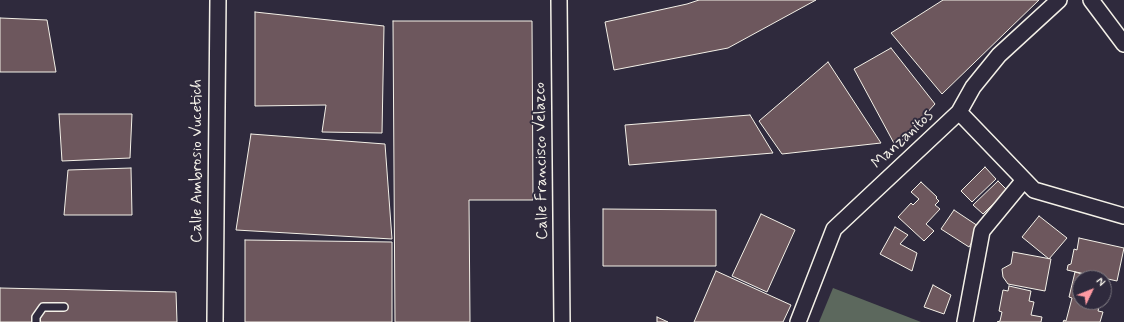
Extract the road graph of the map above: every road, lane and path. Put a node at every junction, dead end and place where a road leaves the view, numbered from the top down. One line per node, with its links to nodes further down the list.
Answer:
1 (218, 0): 11 (street, Calle Ambrosio Vucetich)
2 (559, 0): 12 (street, Calle Francisco Velazco)
3 (1059, 0): 6 (street, Manzanitos)
4 (1091, 0): 5 (street)
5 (1124, 44)
6 (959, 112): 7 (street); 13 (street, Manzanitos)
7 (1024, 180): 8 (street); 14 (street)
8 (1124, 216)
9 (64, 307): 10 (lane)
10 (36, 322)
11 (215, 322)
12 (562, 322)
13 (798, 322)
14 (965, 322)

